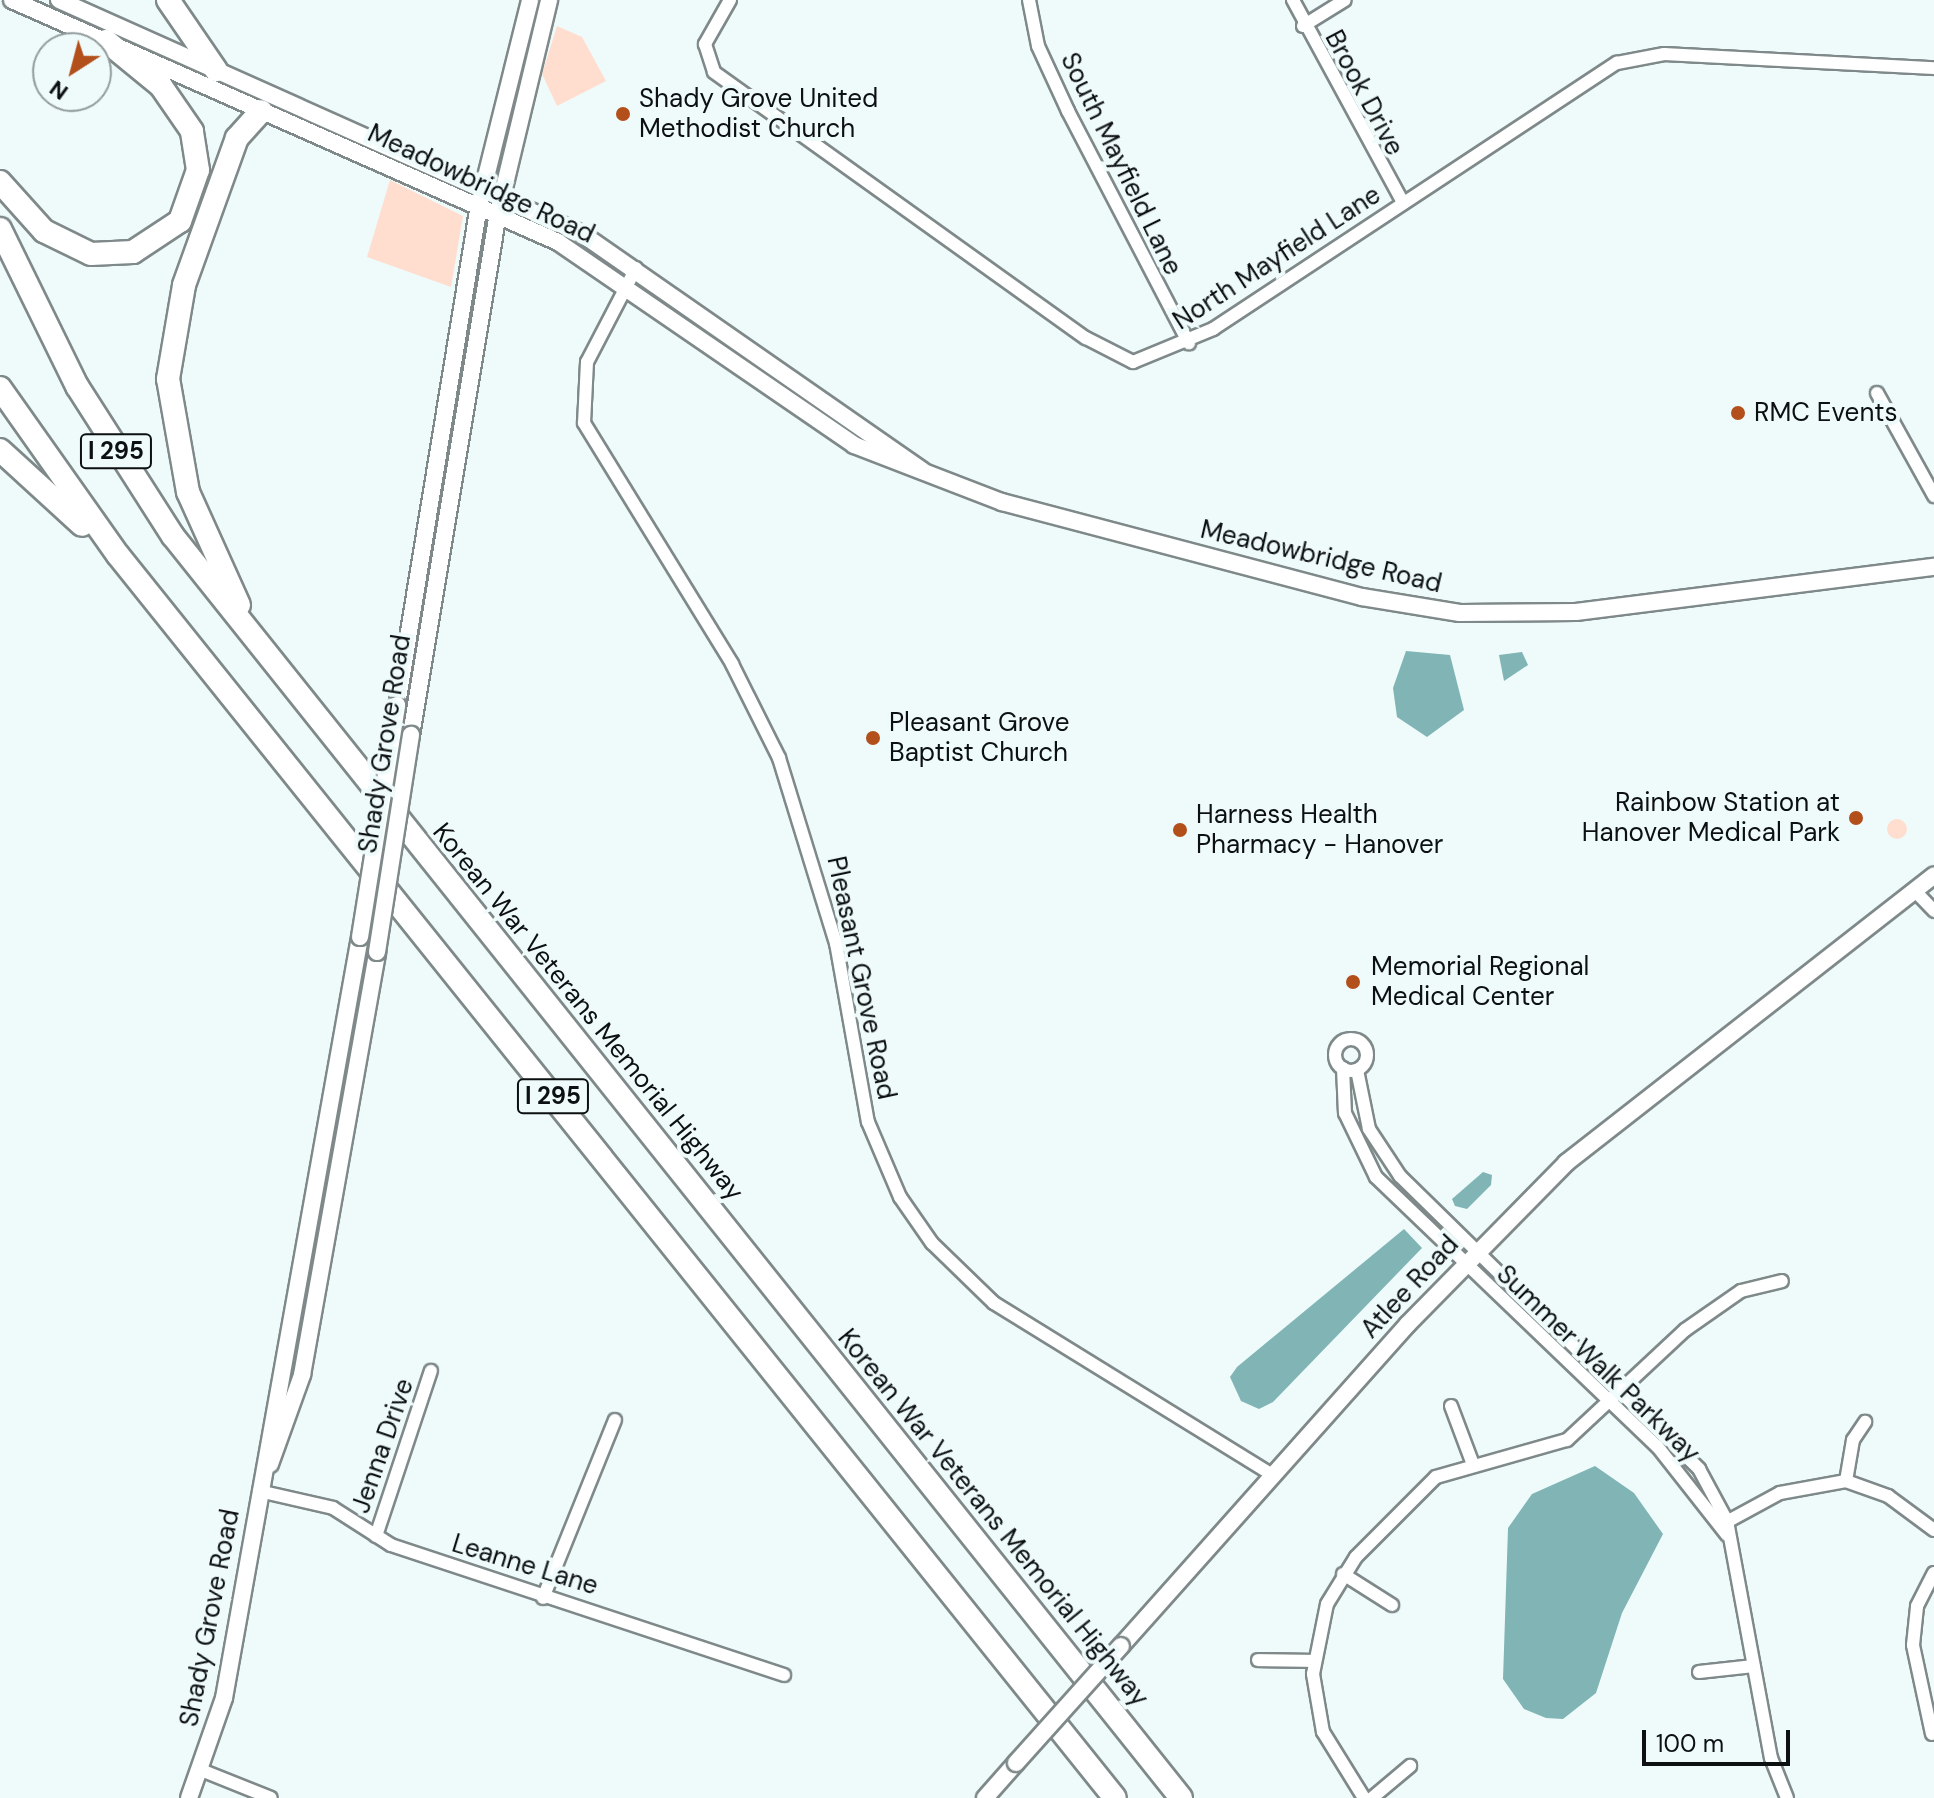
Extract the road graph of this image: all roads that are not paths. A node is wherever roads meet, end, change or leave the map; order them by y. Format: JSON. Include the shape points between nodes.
{"nodes":[{"id":1,"x":12,"y":0,"type":"edge"},
{"id":2,"x":59,"y":0,"type":"edge"},
{"id":3,"x":168,"y":0,"type":"edge"},
{"id":4,"x":530,"y":0,"type":"edge"},
{"id":5,"x":549,"y":0,"type":"edge"},
{"id":6,"x":730,"y":0,"type":"edge"},
{"id":7,"x":1029,"y":0,"type":"edge"},
{"id":8,"x":1293,"y":0,"type":"edge"},
{"id":9,"x":1345,"y":0,"type":"edge"},
{"id":10,"x":1303,"y":26,"type":"junction"},
{"id":11,"x":85,"y":32,"type":"edge"},
{"id":12,"x":112,"y":44,"type":"edge"},
{"id":13,"x":112,"y":46,"type":"edge"},
{"id":14,"x":1934,"y":68,"type":"edge"},
{"id":15,"x":216,"y":70,"type":"junction"},
{"id":16,"x":261,"y":111,"type":"junction"},
{"id":17,"x":0,"y":182,"type":"edge"},
{"id":18,"x":483,"y":186,"type":"junction"},
{"id":19,"x":501,"y":195,"type":"junction"},
{"id":20,"x":1403,"y":203,"type":"junction"},
{"id":21,"x":479,"y":205,"type":"junction"},
{"id":22,"x":498,"y":213,"type":"junction"},
{"id":23,"x":0,"y":229,"type":"edge"},
{"id":24,"x":636,"y":268,"type":"junction"},
{"id":25,"x":627,"y":284,"type":"junction"},
{"id":26,"x":1189,"y":343,"type":"junction"},
{"id":27,"x":0,"y":388,"type":"edge"},
{"id":28,"x":1877,"y":393,"type":"dead end"},
{"id":29,"x":0,"y":450,"type":"edge"},
{"id":30,"x":943,"y":484,"type":"junction"},
{"id":31,"x":1934,"y":496,"type":"edge"},
{"id":32,"x":126,"y":566,"type":"junction"},
{"id":33,"x":1934,"y":567,"type":"edge"},
{"id":34,"x":264,"y":652,"type":"junction"},
{"id":35,"x":1934,"y":875,"type":"edge"},
{"id":36,"x":1914,"y":890,"type":"junction"},
{"id":37,"x":1934,"y":911,"type":"edge"},
{"id":38,"x":1343,"y":1068,"type":"junction"},
{"id":39,"x":1357,"y":1070,"type":"junction"},
{"id":40,"x":326,"y":1129,"type":"junction"},
{"id":41,"x":345,"y":1133,"type":"junction"},
{"id":42,"x":1477,"y":1250,"type":"junction"},
{"id":43,"x":1463,"y":1265,"type":"junction"},
{"id":44,"x":1782,"y":1281,"type":"dead end"},
{"id":45,"x":431,"y":1371,"type":"dead end"},
{"id":46,"x":1621,"y":1386,"type":"junction"},
{"id":47,"x":1608,"y":1400,"type":"junction"},
{"id":48,"x":1451,"y":1406,"type":"dead end"},
{"id":49,"x":615,"y":1420,"type":"dead end"},
{"id":50,"x":1865,"y":1422,"type":"dead end"},
{"id":51,"x":1472,"y":1462,"type":"junction"},
{"id":52,"x":1273,"y":1475,"type":"junction"},
{"id":53,"x":1846,"y":1481,"type":"junction"},
{"id":54,"x":259,"y":1491,"type":"junction"},
{"id":55,"x":1723,"y":1528,"type":"junction"},
{"id":56,"x":1934,"y":1530,"type":"edge"},
{"id":57,"x":376,"y":1536,"type":"junction"},
{"id":58,"x":1934,"y":1573,"type":"edge"},
{"id":59,"x":1343,"y":1574,"type":"junction"},
{"id":60,"x":543,"y":1598,"type":"junction"},
{"id":61,"x":1392,"y":1605,"type":"dead end"},
{"id":62,"x":1258,"y":1660,"type":"dead end"},
{"id":63,"x":1313,"y":1661,"type":"junction"},
{"id":64,"x":1754,"y":1666,"type":"junction"},
{"id":65,"x":1699,"y":1672,"type":"dead end"},
{"id":66,"x":784,"y":1675,"type":"dead end"},
{"id":67,"x":1932,"y":1734,"type":"dead end"},
{"id":68,"x":1410,"y":1766,"type":"dead end"},
{"id":69,"x":201,"y":1770,"type":"junction"},
{"id":70,"x":1781,"y":1797,"type":"edge"},
{"id":71,"x":189,"y":1798,"type":"edge"},
{"id":72,"x":271,"y":1798,"type":"edge"},
{"id":73,"x":985,"y":1798,"type":"edge"},
{"id":74,"x":1115,"y":1798,"type":"edge"},
{"id":75,"x":1181,"y":1798,"type":"edge"},
{"id":76,"x":1364,"y":1798,"type":"edge"},
{"id":77,"x":1372,"y":1798,"type":"edge"}],
"edges":[{"from":1,"to":11,"type":"main road","name":"Meadowbridge Road"},
{"from":2,"to":15,"type":"main road","name":"Meadowbridge Road"},
{"from":3,"to":15,"type":"highway"},
{"from":4,"to":18,"type":"main road","name":"Shady Grove Road"},
{"from":5,"to":19,"type":"main road","name":"Shady Grove Road"},
{"from":6,"to":26,"type":"street","name":"North Mayfield Lane","via":[[705,55],[733,86],[1117,358],[1151,361]]},
{"from":7,"to":26,"type":"street","name":"South Mayfield Lane","via":[[1038,46],[1068,111]]},
{"from":8,"to":10,"type":"street","name":"Brook Drive"},
{"from":9,"to":10,"type":"street"},
{"from":10,"to":20,"type":"street","name":"Brook Drive"},
{"from":12,"to":16,"type":"main road","name":"Meadowbridge Road"},
{"from":13,"to":17,"type":"highway","via":[[172,98],[192,131],[198,170],[180,221],[133,252],[91,254],[44,231]]},
{"from":14,"to":20,"type":"street","name":"North Mayfield Lane","via":[[1632,58]]},
{"from":15,"to":18,"type":"main road","name":"Meadowbridge Road"},
{"from":16,"to":21,"type":"main road","name":"Meadowbridge Road"},
{"from":16,"to":34,"type":"highway","via":[[240,132],[184,285],[168,388],[196,515]]},
{"from":18,"to":19,"type":"main road","name":"Meadowbridge Road"},
{"from":18,"to":21,"type":"main road","name":"Shady Grove Road"},
{"from":19,"to":22,"type":"main road","name":"Shady Grove Road"},
{"from":19,"to":24,"type":"main road","name":"Meadowbridge Road"},
{"from":20,"to":26,"type":"street","name":"North Mayfield Lane"},
{"from":21,"to":22,"type":"main road","name":"Meadowbridge Road"},
{"from":21,"to":40,"type":"main road","name":"Shady Grove Road","bridge":true},
{"from":22,"to":25,"type":"main road","name":"Meadowbridge Road"},
{"from":22,"to":41,"type":"main road","name":"Shady Grove Road","bridge":true},
{"from":23,"to":34,"type":"highway","name":"Korean War Veterans Memorial Highway","number":"I 295","via":[[109,440]]},
{"from":24,"to":25,"type":"street","name":"Pleasant Grove Road"},
{"from":24,"to":30,"type":"main road","name":"Meadowbridge Road"},
{"from":25,"to":30,"type":"main road","name":"Meadowbridge Road","via":[[854,445]]},
{"from":25,"to":52,"type":"street","name":"Pleasant Grove Road","via":[[587,362],[584,423],[732,664],[779,758],[836,943],[868,1122],[900,1197],[950,1264],[994,1303]]},
{"from":27,"to":32,"type":"highway","number":"I 295"},
{"from":28,"to":31,"type":"street"},
{"from":29,"to":32,"type":"highway"},
{"from":30,"to":33,"type":"main road","name":"Meadowbridge Road","via":[[1362,597],[1460,613],[1576,612]]},
{"from":32,"to":74,"type":"highway","number":"I 295"},
{"from":34,"to":75,"type":"highway","name":"Korean War Veterans Memorial Highway","number":"I 295"},
{"from":35,"to":36,"type":"main road","name":"Atlee Road"},
{"from":36,"to":37,"type":"street"},
{"from":36,"to":42,"type":"main road","name":"Atlee Road","via":[[1566,1163]]},
{"from":38,"to":39,"type":"street"},
{"from":38,"to":39,"type":"street","name":"Summer Walk Parkway","via":[[1336,1049],[1353,1038],[1367,1053]]},
{"from":38,"to":43,"type":"street","name":"Summer Walk Parkway","via":[[1345,1113],[1364,1158]]},
{"from":39,"to":42,"type":"street","name":"Summer Walk Parkway","via":[[1363,1111],[1385,1155]]},
{"from":40,"to":41,"type":"main road"},
{"from":40,"to":54,"type":"main road","name":"Shady Grove Road"},
{"from":41,"to":54,"type":"main road","name":"Shady Grove Road","via":[[302,1375]]},
{"from":42,"to":43,"type":"main road","name":"Atlee Road"},
{"from":42,"to":46,"type":"street","name":"Summer Walk Parkway"},
{"from":43,"to":47,"type":"street","name":"Summer Walk Parkway"},
{"from":43,"to":52,"type":"main road","name":"Atlee Road"},
{"from":44,"to":46,"type":"street","via":[[1729,1298]]},
{"from":45,"to":57,"type":"street","name":"Jenna Drive"},
{"from":46,"to":47,"type":"street"},
{"from":46,"to":55,"type":"street","name":"Summer Walk Parkway","via":[[1681,1446]]},
{"from":47,"to":51,"type":"street","via":[[1554,1446]]},
{"from":47,"to":55,"type":"street","name":"Summer Walk Parkway","via":[[1669,1459]]},
{"from":48,"to":51,"type":"street"},
{"from":49,"to":60,"type":"street"},
{"from":50,"to":53,"type":"street","via":[[1853,1440]]},
{"from":51,"to":59,"type":"street","via":[[1415,1492]]},
{"from":52,"to":73,"type":"main road","name":"Atlee Road","bridge":true},
{"from":53,"to":55,"type":"street","via":[[1791,1490]]},
{"from":53,"to":56,"type":"street","via":[[1888,1496]]},
{"from":54,"to":57,"type":"street","name":"Leanne Lane","via":[[333,1508]]},
{"from":54,"to":69,"type":"main road","name":"Shady Grove Road","via":[[224,1698]]},
{"from":55,"to":64,"type":"street","name":"Summer Walk Parkway"},
{"from":57,"to":60,"type":"street","name":"Leanne Lane"},
{"from":58,"to":67,"type":"street","via":[[1917,1606],[1913,1645]]},
{"from":59,"to":61,"type":"street"},
{"from":59,"to":63,"type":"street"},
{"from":60,"to":66,"type":"street","name":"Leanne Lane","via":[[619,1616]]},
{"from":62,"to":63,"type":"street"},
{"from":63,"to":76,"type":"street","via":[[1323,1732]]},
{"from":64,"to":65,"type":"street"},
{"from":64,"to":70,"type":"street","name":"Summer Walk Parkway"},
{"from":68,"to":77,"type":"street"},
{"from":69,"to":71,"type":"main road","name":"Shady Grove Road"},
{"from":69,"to":72,"type":"street"}]}
